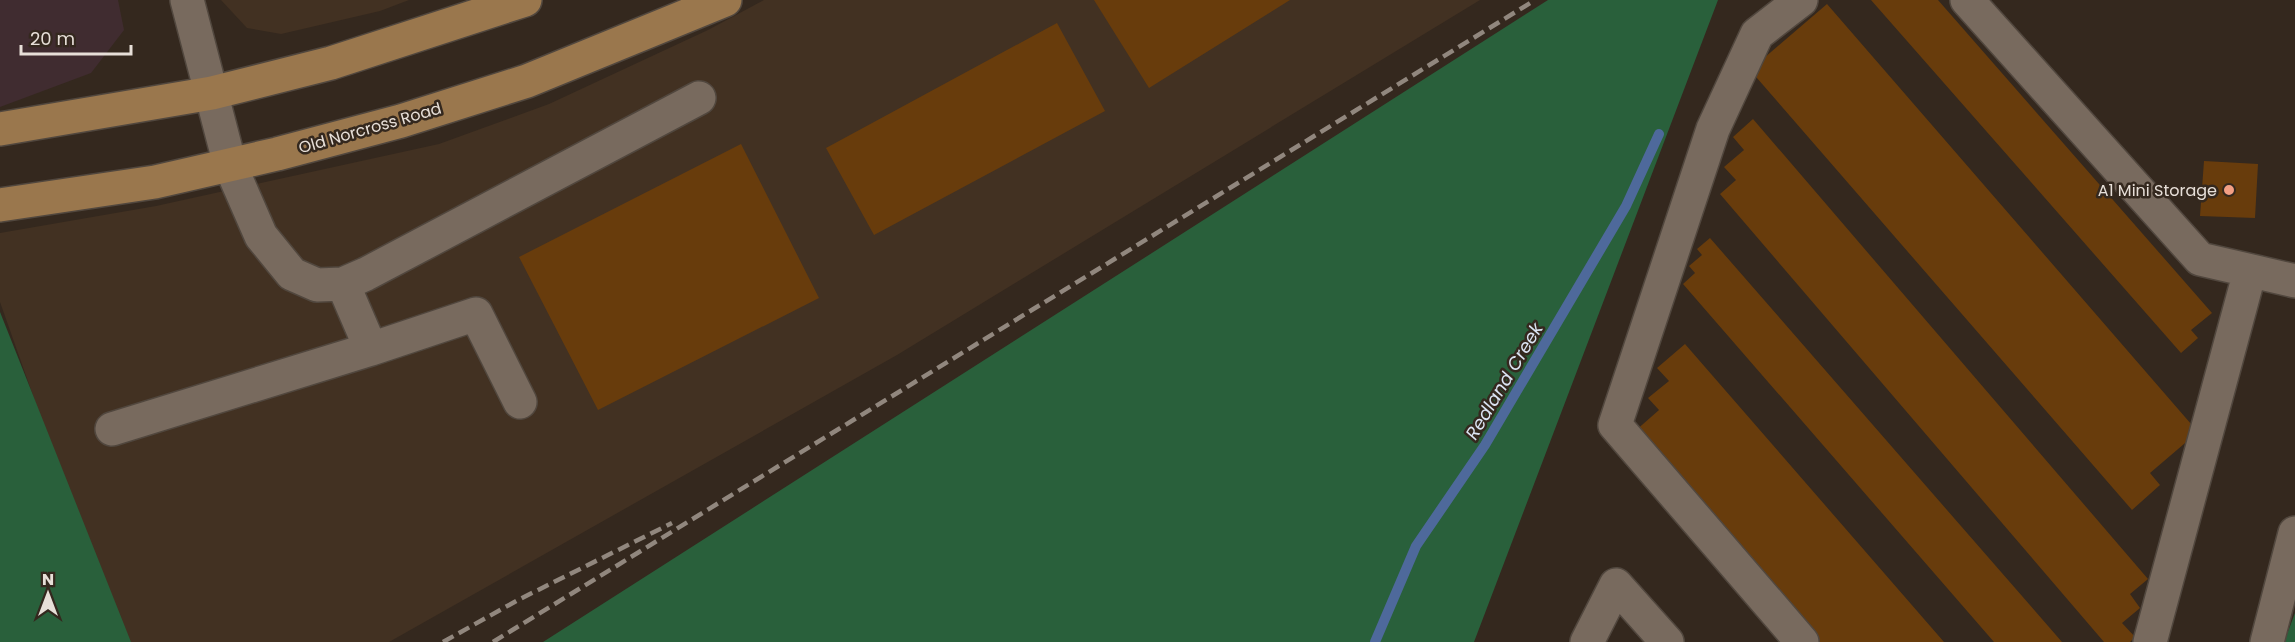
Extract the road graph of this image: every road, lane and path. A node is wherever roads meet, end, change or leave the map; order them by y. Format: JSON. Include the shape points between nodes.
{"nodes":[{"id":1,"x":187,"y":0,"type":"edge"},
{"id":2,"x":525,"y":0,"type":"edge"},
{"id":3,"x":725,"y":0,"type":"edge"},
{"id":4,"x":1802,"y":0,"type":"edge"},
{"id":5,"x":1967,"y":0,"type":"edge"},
{"id":6,"x":212,"y":93,"type":"junction"},
{"id":7,"x":699,"y":98,"type":"dead end"},
{"id":8,"x":0,"y":129,"type":"edge"},
{"id":9,"x":230,"y":165,"type":"junction"},
{"id":10,"x":0,"y":205,"type":"edge"},
{"id":11,"x":2250,"y":271,"type":"junction"},
{"id":12,"x":2295,"y":281,"type":"edge"},
{"id":13,"x":343,"y":284,"type":"junction"},
{"id":14,"x":371,"y":349,"type":"junction"},
{"id":15,"x":520,"y":402,"type":"dead end"},
{"id":16,"x":112,"y":429,"type":"dead end"},
{"id":17,"x":2295,"y":533,"type":"edge"},
{"id":18,"x":1587,"y":642,"type":"edge"},
{"id":19,"x":1667,"y":642,"type":"edge"},
{"id":20,"x":1802,"y":642,"type":"edge"},
{"id":21,"x":2150,"y":642,"type":"edge"},
{"id":22,"x":2267,"y":642,"type":"edge"}],
"edges":[{"from":1,"to":6,"type":"street"},
{"from":2,"to":6,"type":"main road","via":[[331,63]]},
{"from":3,"to":9,"type":"main road","name":"Old Norcross Road","via":[[527,81],[401,121]]},
{"from":4,"to":20,"type":"street","via":[[1757,34],[1713,129],[1615,425]]},
{"from":5,"to":11,"type":"street","via":[[2200,259]]},
{"from":6,"to":8,"type":"main road"},
{"from":6,"to":9,"type":"street"},
{"from":7,"to":13,"type":"street"},
{"from":9,"to":10,"type":"main road","name":"Old Norcross Road","via":[[155,182]]},
{"from":9,"to":13,"type":"street","via":[[261,236],[292,274],[317,285]]},
{"from":11,"to":12,"type":"street"},
{"from":11,"to":21,"type":"street"},
{"from":13,"to":14,"type":"street"},
{"from":14,"to":15,"type":"street","via":[[476,314]]},
{"from":14,"to":16,"type":"street"},
{"from":17,"to":22,"type":"street"},
{"from":18,"to":19,"type":"street","via":[[1616,585]]}]}
